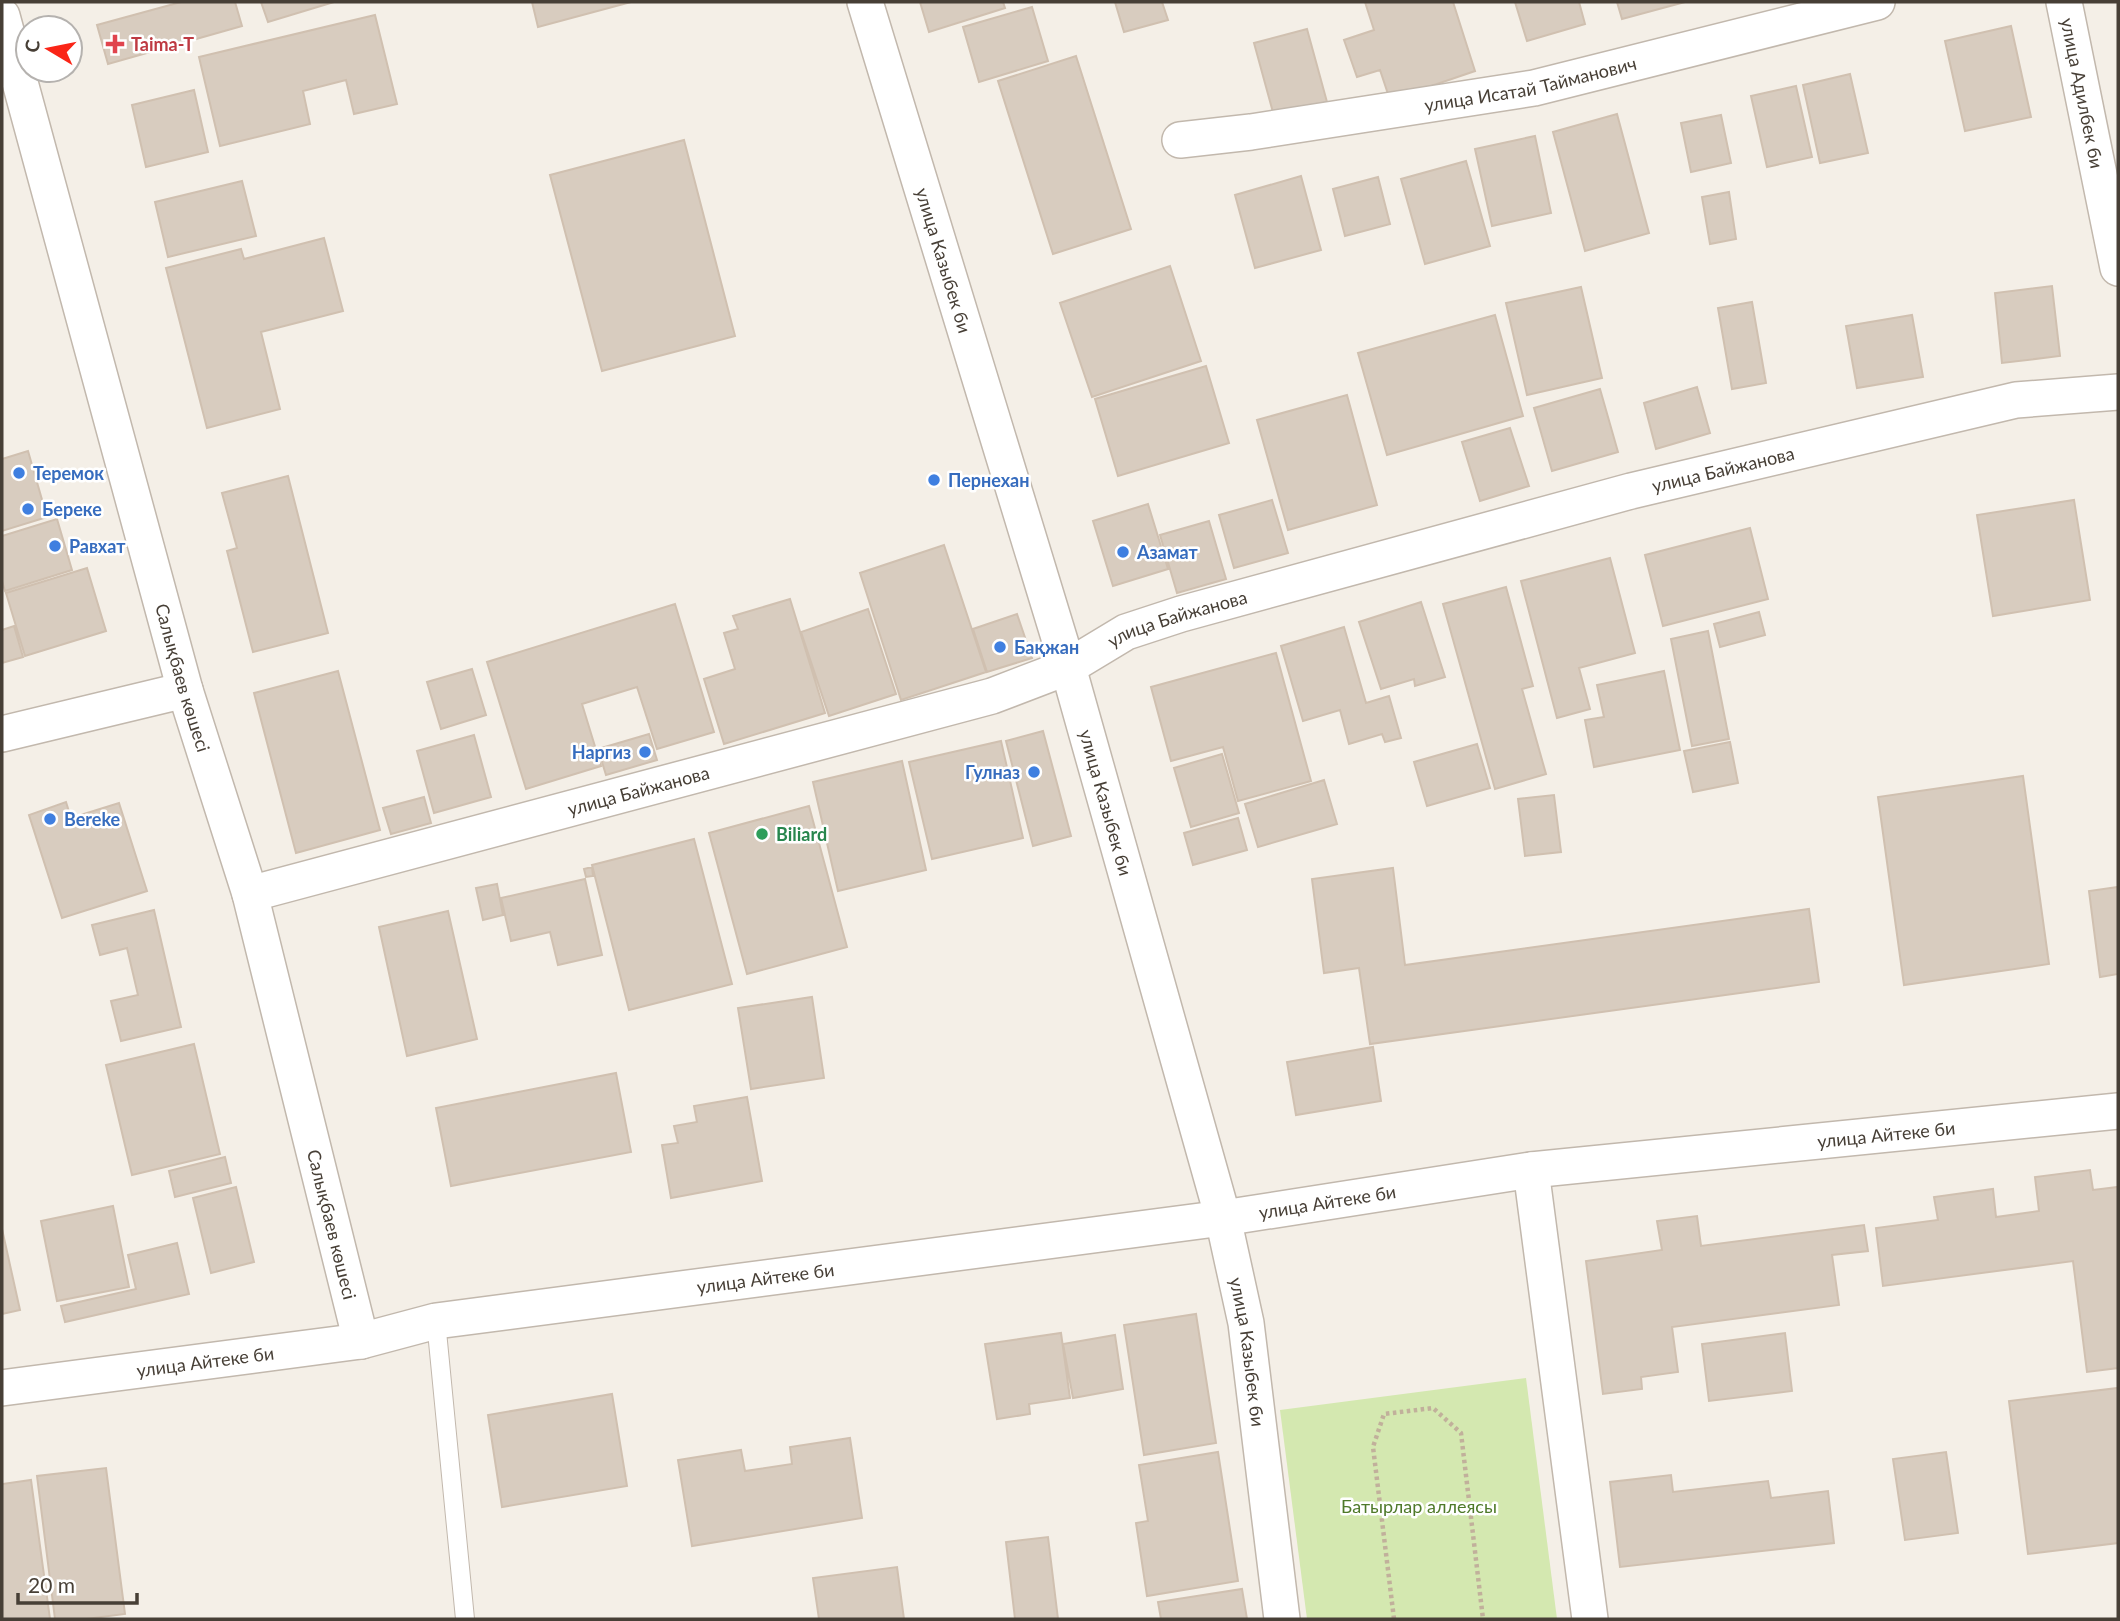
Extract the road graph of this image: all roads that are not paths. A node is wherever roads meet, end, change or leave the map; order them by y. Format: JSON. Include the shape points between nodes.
{"nodes":[{"id":1,"x":865,"y":2,"type":"edge"},
{"id":2,"x":1877,"y":2,"type":"edge"},
{"id":3,"x":2064,"y":2,"type":"edge"},
{"id":4,"x":2,"y":16,"type":"edge"},
{"id":5,"x":1180,"y":140,"type":"dead end"},
{"id":6,"x":2118,"y":268,"type":"edge"},
{"id":7,"x":2118,"y":392,"type":"edge"},
{"id":8,"x":1068,"y":667,"type":"junction"},
{"id":9,"x":186,"y":690,"type":"junction"},
{"id":10,"x":2,"y":734,"type":"edge"},
{"id":11,"x":250,"y":894,"type":"junction"},
{"id":12,"x":2118,"y":1111,"type":"edge"},
{"id":13,"x":1531,"y":1170,"type":"junction"},
{"id":14,"x":1223,"y":1218,"type":"junction"},
{"id":15,"x":436,"y":1321,"type":"junction"},
{"id":16,"x":361,"y":1341,"type":"junction"},
{"id":17,"x":2,"y":1388,"type":"edge"},
{"id":18,"x":465,"y":1619,"type":"edge"},
{"id":19,"x":1282,"y":1619,"type":"edge"},
{"id":20,"x":1590,"y":1619,"type":"edge"}],
"edges":[{"from":1,"to":8,"type":"street","name":"улица Казыбек би"},
{"from":2,"to":5,"type":"street","name":"улица Исатай Тайманович","via":[[1534,88]]},
{"from":3,"to":6,"type":"street","name":"улица Адилбек би"},
{"from":4,"to":9,"type":"street","name":"Салықбаев көшесі"},
{"from":7,"to":8,"type":"street","name":"улица Байжанова","via":[[2016,400],[1631,491],[1181,614],[1126,632]]},
{"from":8,"to":11,"type":"street","name":"улица Байжанова","via":[[992,696]]},
{"from":8,"to":14,"type":"street","name":"улица Казыбек би"},
{"from":9,"to":10,"type":"street"},
{"from":9,"to":11,"type":"street","name":"Салықбаев көшесі"},
{"from":11,"to":16,"type":"street","name":"Салықбаев көшесі"},
{"from":12,"to":13,"type":"street","name":"улица Айтеке би"},
{"from":13,"to":14,"type":"street","name":"улица Айтеке би"},
{"from":13,"to":20,"type":"street"},
{"from":14,"to":15,"type":"street","name":"улица Айтеке би"},
{"from":14,"to":19,"type":"street","name":"улица Казыбек би","via":[[1246,1323]]},
{"from":15,"to":16,"type":"street","name":"улица Айтеке би"},
{"from":15,"to":18,"type":"lane"},
{"from":16,"to":17,"type":"street","name":"улица Айтеке би"}]}
